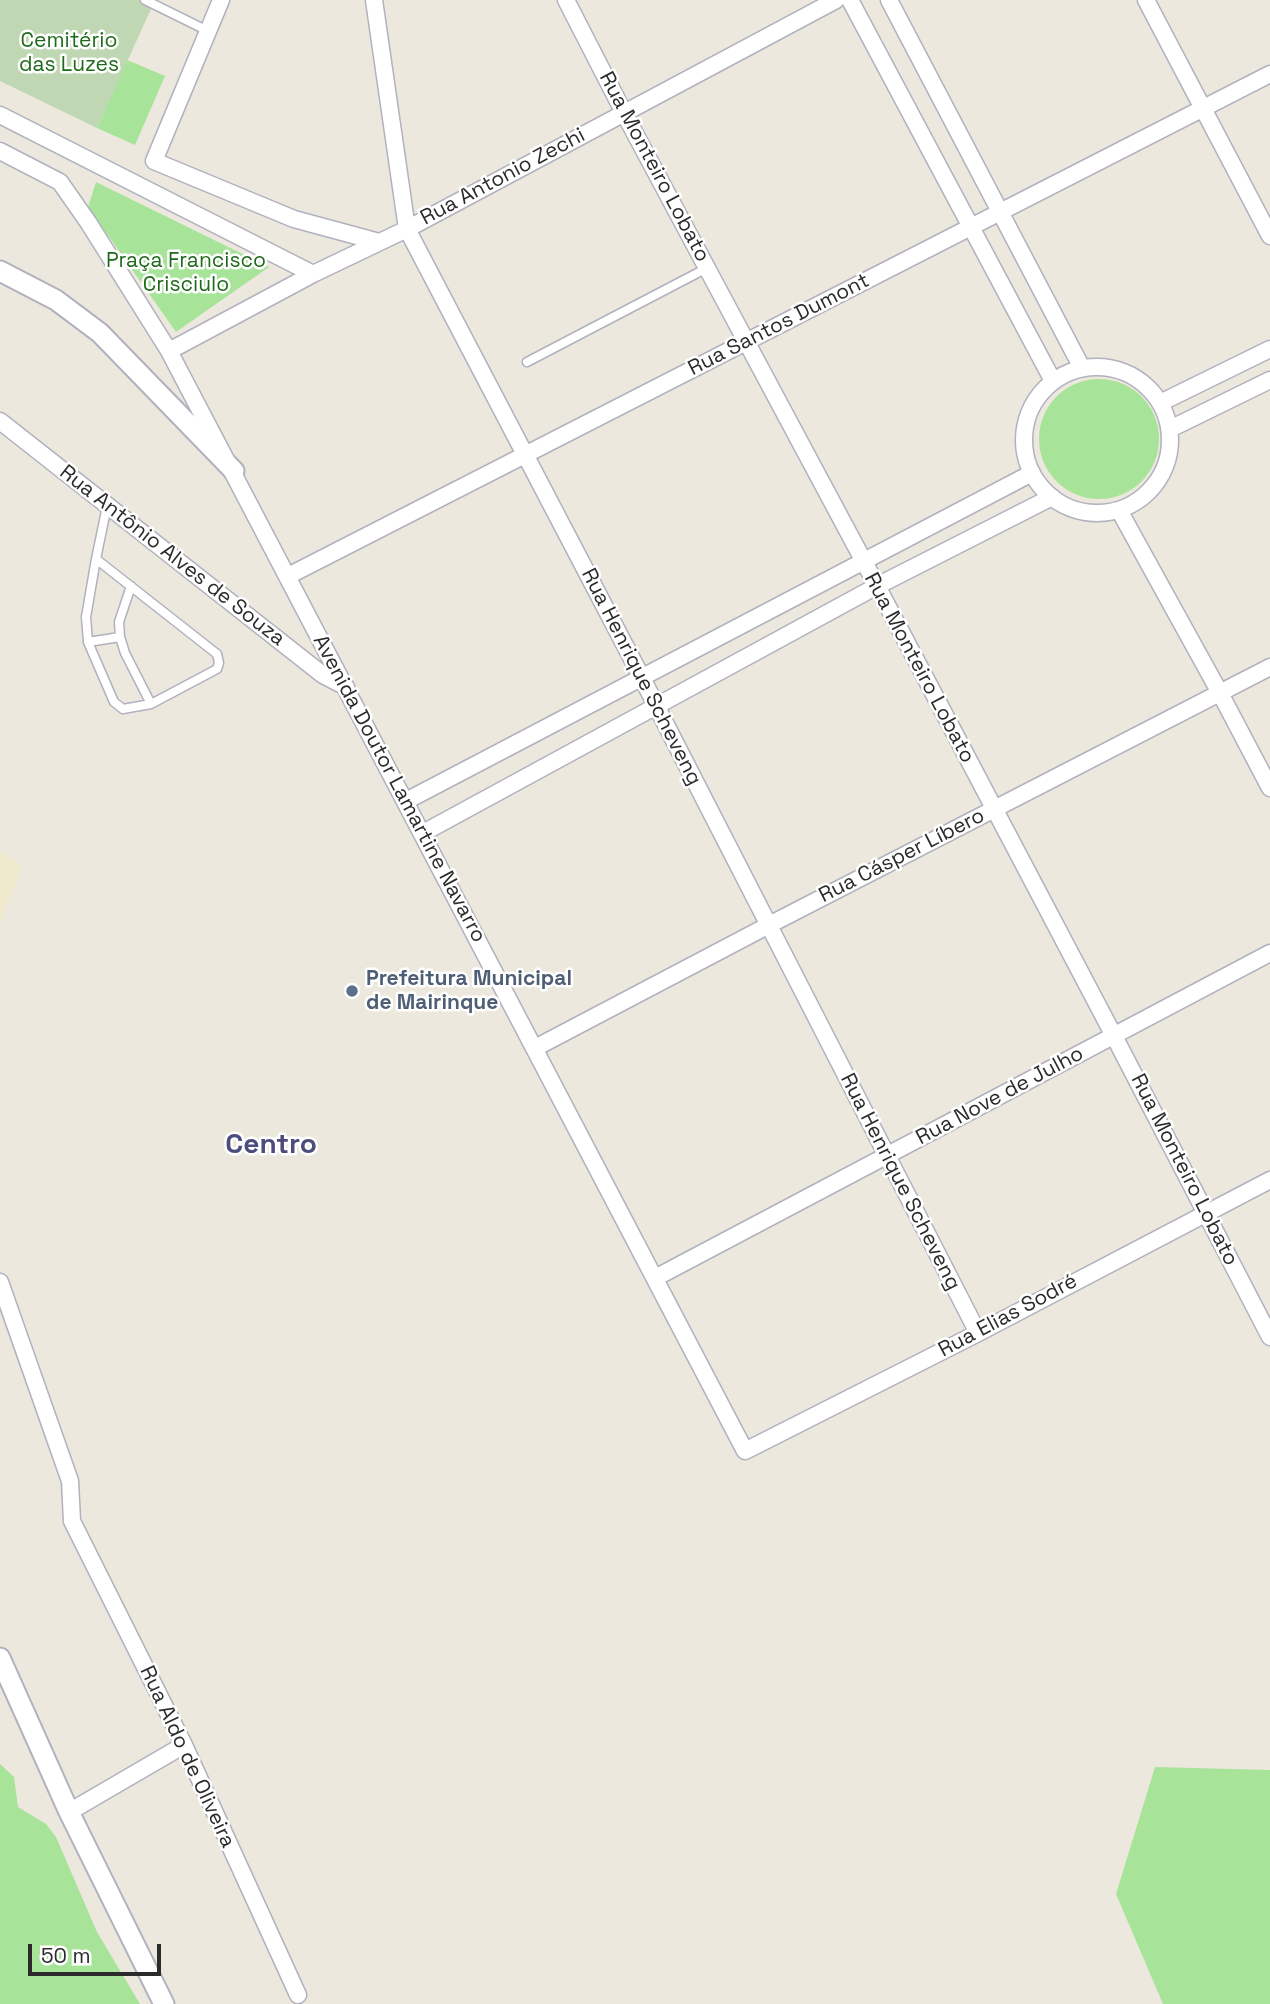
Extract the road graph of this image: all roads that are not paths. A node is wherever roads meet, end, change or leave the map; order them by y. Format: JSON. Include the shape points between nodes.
{"nodes":[{"id":1,"x":145,"y":0,"type":"edge"},
{"id":2,"x":221,"y":0,"type":"edge"},
{"id":3,"x":374,"y":0,"type":"edge"},
{"id":4,"x":566,"y":0,"type":"edge"},
{"id":5,"x":836,"y":0,"type":"edge"},
{"id":6,"x":850,"y":0,"type":"edge"},
{"id":7,"x":889,"y":0,"type":"edge"},
{"id":8,"x":1146,"y":0,"type":"edge"},
{"id":9,"x":208,"y":31,"type":"junction"},
{"id":10,"x":1270,"y":74,"type":"edge"},
{"id":11,"x":1204,"y":107,"type":"junction"},
{"id":12,"x":624,"y":113,"type":"junction"},
{"id":13,"x":0,"y":115,"type":"edge"},
{"id":14,"x":0,"y":151,"type":"edge"},
{"id":15,"x":1000,"y":212,"type":"junction"},
{"id":16,"x":971,"y":227,"type":"junction"},
{"id":17,"x":407,"y":229,"type":"junction"},
{"id":18,"x":1270,"y":236,"type":"edge"},
{"id":19,"x":379,"y":242,"type":"junction"},
{"id":20,"x":707,"y":268,"type":"junction"},
{"id":21,"x":0,"y":271,"type":"edge"},
{"id":22,"x":313,"y":274,"type":"junction"},
{"id":23,"x":746,"y":341,"type":"junction"},
{"id":24,"x":1270,"y":349,"type":"edge"},
{"id":25,"x":169,"y":351,"type":"junction"},
{"id":26,"x":527,"y":362,"type":"dead end"},
{"id":27,"x":1082,"y":368,"type":"junction"},
{"id":28,"x":1270,"y":380,"type":"edge"},
{"id":29,"x":1053,"y":381,"type":"junction"},
{"id":30,"x":1160,"y":402,"type":"junction"},
{"id":31,"x":0,"y":421,"type":"edge"},
{"id":32,"x":1170,"y":429,"type":"junction"},
{"id":33,"x":525,"y":454,"type":"junction"},
{"id":34,"x":233,"y":471,"type":"junction"},
{"id":35,"x":1032,"y":473,"type":"junction"},
{"id":36,"x":1052,"y":497,"type":"junction"},
{"id":37,"x":107,"y":505,"type":"junction"},
{"id":38,"x":1119,"y":510,"type":"junction"},
{"id":39,"x":96,"y":559,"type":"junction"},
{"id":40,"x":863,"y":562,"type":"junction"},
{"id":41,"x":288,"y":576,"type":"junction"},
{"id":42,"x":131,"y":586,"type":"junction"},
{"id":43,"x":877,"y":586,"type":"junction"},
{"id":44,"x":120,"y":637,"type":"junction"},
{"id":45,"x":88,"y":642,"type":"junction"},
{"id":46,"x":1270,"y":667,"type":"edge"},
{"id":47,"x":642,"y":678,"type":"junction"},
{"id":48,"x":346,"y":687,"type":"junction"},
{"id":49,"x":1220,"y":693,"type":"junction"},
{"id":50,"x":151,"y":704,"type":"junction"},
{"id":51,"x":657,"y":706,"type":"junction"},
{"id":52,"x":1270,"y":788,"type":"edge"},
{"id":53,"x":406,"y":801,"type":"junction"},
{"id":54,"x":994,"y":809,"type":"junction"},
{"id":55,"x":423,"y":833,"type":"junction"},
{"id":56,"x":769,"y":925,"type":"junction"},
{"id":57,"x":1270,"y":953,"type":"edge"},
{"id":58,"x":1114,"y":1035,"type":"junction"},
{"id":59,"x":535,"y":1048,"type":"junction"},
{"id":60,"x":887,"y":1155,"type":"junction"},
{"id":61,"x":1270,"y":1180,"type":"edge"},
{"id":62,"x":1207,"y":1213,"type":"junction"},
{"id":63,"x":655,"y":1278,"type":"junction"},
{"id":64,"x":0,"y":1282,"type":"edge"},
{"id":65,"x":978,"y":1333,"type":"junction"},
{"id":66,"x":1270,"y":1337,"type":"edge"},
{"id":67,"x":745,"y":1451,"type":"joint"},
{"id":68,"x":0,"y":1658,"type":"edge"},
{"id":69,"x":184,"y":1745,"type":"junction"},
{"id":70,"x":69,"y":1812,"type":"junction"},
{"id":71,"x":298,"y":1995,"type":"dead end"},
{"id":72,"x":164,"y":2004,"type":"edge"}],
"edges":[{"from":1,"to":9,"type":"lane"},
{"from":2,"to":9,"type":"street"},
{"from":3,"to":17,"type":"street","name":"Rua Henrique Scheveng"},
{"from":4,"to":12,"type":"street","name":"Rua Monteiro Lobato"},
{"from":5,"to":12,"type":"street","name":"Rua Antonio Zechi"},
{"from":6,"to":16,"type":"street"},
{"from":7,"to":15,"type":"street"},
{"from":8,"to":11,"type":"street"},
{"from":9,"to":19,"type":"street","via":[[154,161],[294,219]]},
{"from":10,"to":11,"type":"street","name":"Rua Santos Dumont"},
{"from":11,"to":15,"type":"street","name":"Rua Santos Dumont"},
{"from":11,"to":18,"type":"street"},
{"from":12,"to":17,"type":"street","name":"Rua Antonio Zechi"},
{"from":12,"to":20,"type":"street","name":"Rua Monteiro Lobato"},
{"from":13,"to":22,"type":"street"},
{"from":14,"to":25,"type":"street","name":"Avenida Doutor Lamartine Navarro","via":[[60,182]]},
{"from":15,"to":16,"type":"street","name":"Rua Santos Dumont"},
{"from":15,"to":27,"type":"street"},
{"from":16,"to":23,"type":"street","name":"Rua Santos Dumont"},
{"from":16,"to":29,"type":"street"},
{"from":17,"to":19,"type":"street","name":"Rua Antonio Zechi"},
{"from":17,"to":33,"type":"street","name":"Rua Henrique Scheveng"},
{"from":19,"to":22,"type":"street","name":"Rua Antonio Zechi"},
{"from":20,"to":23,"type":"street","name":"Rua Monteiro Lobato"},
{"from":20,"to":26,"type":"lane"},
{"from":21,"to":34,"type":"street","via":[[56,300],[100,333]]},
{"from":22,"to":25,"type":"street","name":"Rua Antonio Zechi"},
{"from":23,"to":33,"type":"street","name":"Rua Santos Dumont"},
{"from":23,"to":40,"type":"street","name":"Rua Monteiro Lobato"},
{"from":24,"to":30,"type":"street"},
{"from":25,"to":34,"type":"street","name":"Avenida Doutor Lamartine Navarro"},
{"from":27,"to":29,"type":"street"},
{"from":27,"to":30,"type":"street","via":[[1097,366],[1127,373]]},
{"from":28,"to":32,"type":"street"},
{"from":29,"to":35,"type":"street","via":[[1036,400],[1026,423],[1024,448]]},
{"from":30,"to":32,"type":"street"},
{"from":31,"to":37,"type":"street","name":"Rua Antônio Alves de Souza"},
{"from":32,"to":38,"type":"street","via":[[1170,450],[1159,479],[1138,501]]},
{"from":33,"to":41,"type":"street","name":"Rua Santos Dumont"},
{"from":33,"to":47,"type":"street","name":"Rua Henrique Scheveng"},
{"from":34,"to":41,"type":"street","name":"Avenida Doutor Lamartine Navarro"},
{"from":35,"to":36,"type":"street"},
{"from":35,"to":40,"type":"street"},
{"from":36,"to":38,"type":"street","via":[[1072,509]]},
{"from":36,"to":43,"type":"street"},
{"from":37,"to":39,"type":"lane"},
{"from":37,"to":48,"type":"street","name":"Rua Antônio Alves de Souza","via":[[323,675]]},
{"from":38,"to":49,"type":"street"},
{"from":39,"to":42,"type":"lane"},
{"from":39,"to":45,"type":"lane","via":[[86,617]]},
{"from":40,"to":43,"type":"street","name":"Rua Monteiro Lobato"},
{"from":40,"to":47,"type":"street"},
{"from":41,"to":48,"type":"street","name":"Avenida Doutor Lamartine Navarro"},
{"from":42,"to":44,"type":"lane","via":[[119,622]]},
{"from":42,"to":50,"type":"lane","via":[[217,654],[219,663],[216,669]]},
{"from":43,"to":51,"type":"street"},
{"from":43,"to":54,"type":"street","name":"Rua Monteiro Lobato"},
{"from":44,"to":45,"type":"lane"},
{"from":44,"to":50,"type":"lane"},
{"from":45,"to":50,"type":"lane","via":[[114,702],[122,709]]},
{"from":46,"to":49,"type":"street","name":"Rua Cásper Líbero"},
{"from":47,"to":51,"type":"street","name":"Rua Henrique Scheveng"},
{"from":47,"to":53,"type":"street"},
{"from":48,"to":53,"type":"street","name":"Avenida Doutor Lamartine Navarro"},
{"from":49,"to":52,"type":"street"},
{"from":49,"to":54,"type":"street","name":"Rua Cásper Líbero"},
{"from":51,"to":55,"type":"street"},
{"from":51,"to":56,"type":"street","name":"Rua Henrique Scheveng"},
{"from":53,"to":55,"type":"street","name":"Avenida Doutor Lamartine Navarro"},
{"from":54,"to":56,"type":"street","name":"Rua Cásper Líbero"},
{"from":54,"to":58,"type":"street","name":"Rua Monteiro Lobato"},
{"from":55,"to":59,"type":"street","name":"Avenida Doutor Lamartine Navarro"},
{"from":56,"to":59,"type":"street","name":"Rua Cásper Líbero"},
{"from":56,"to":60,"type":"street","name":"Rua Henrique Scheveng"},
{"from":57,"to":58,"type":"street","name":"Rua Nove de Julho"},
{"from":58,"to":60,"type":"street","name":"Rua Nove de Julho"},
{"from":58,"to":62,"type":"street","name":"Rua Monteiro Lobato"},
{"from":59,"to":63,"type":"street","name":"Avenida Doutor Lamartine Navarro"},
{"from":60,"to":63,"type":"street","name":"Rua Nove de Julho"},
{"from":60,"to":65,"type":"street","name":"Rua Henrique Scheveng"},
{"from":61,"to":62,"type":"street","name":"Rua Elias Sodré"},
{"from":62,"to":65,"type":"street","name":"Rua Elias Sodré"},
{"from":62,"to":66,"type":"street","name":"Rua Monteiro Lobato"},
{"from":63,"to":67,"type":"street","name":"Avenida Doutor Lamartine Navarro"},
{"from":64,"to":69,"type":"street","name":"Rua Aldo de Oliveira","via":[[70,1481],[72,1521]]},
{"from":65,"to":67,"type":"street","name":"Rua Elias Sodré"},
{"from":68,"to":70,"type":"street"},
{"from":69,"to":70,"type":"street"},
{"from":69,"to":71,"type":"street","name":"Rua Aldo de Oliveira"},
{"from":70,"to":72,"type":"street"}]}
